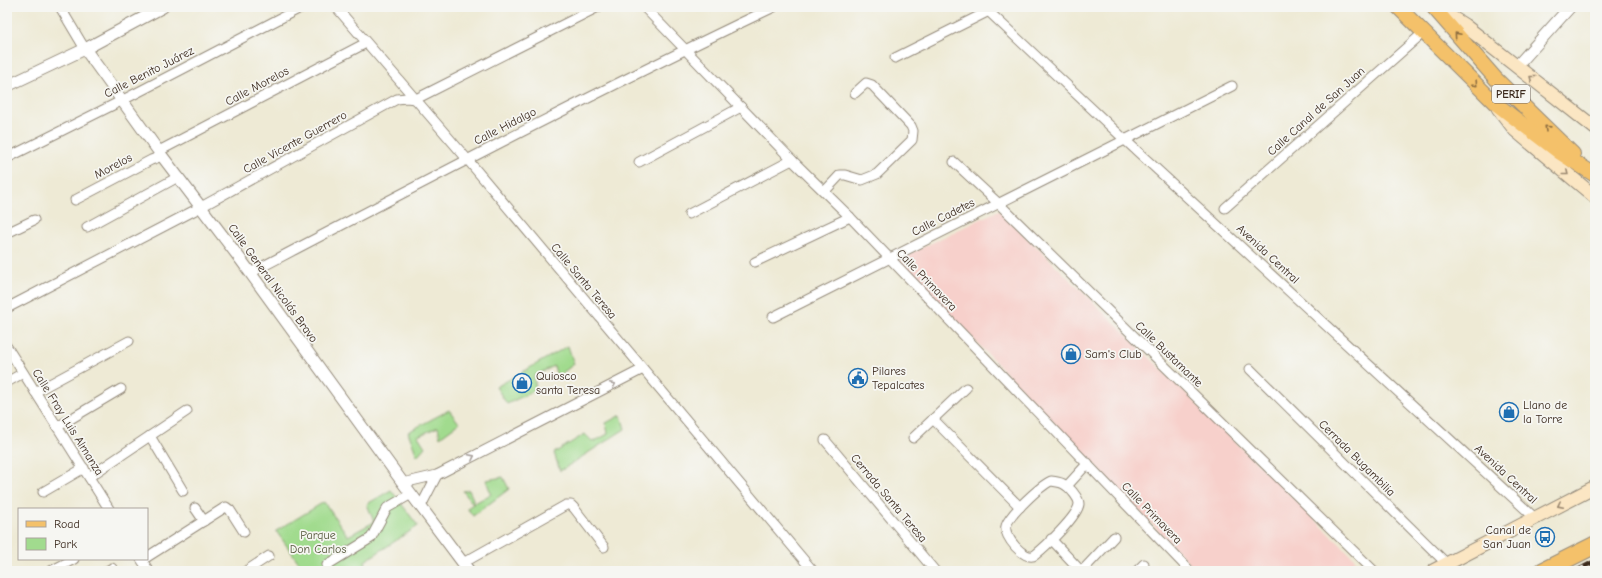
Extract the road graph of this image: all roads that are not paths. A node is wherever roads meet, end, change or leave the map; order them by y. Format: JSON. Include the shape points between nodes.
{"nodes":[{"id":1,"x":60,"y":7,"type":"edge"},
{"id":2,"x":163,"y":7,"type":"edge"},
{"id":3,"x":302,"y":7,"type":"edge"},
{"id":4,"x":337,"y":7,"type":"edge"},
{"id":5,"x":598,"y":7,"type":"edge"},
{"id":6,"x":644,"y":7,"type":"edge"},
{"id":7,"x":774,"y":7,"type":"edge"},
{"id":8,"x":1398,"y":7,"type":"edge"},
{"id":9,"x":1434,"y":7,"type":"edge"},
{"id":10,"x":1570,"y":7,"type":"edge"},
{"id":11,"x":987,"y":9,"type":"edge"},
{"id":12,"x":146,"y":11,"type":"edge"},
{"id":13,"x":1424,"y":32,"type":"junction"},
{"id":14,"x":366,"y":42,"type":"junction"},
{"id":15,"x":85,"y":49,"type":"junction"},
{"id":16,"x":686,"y":49,"type":"junction"},
{"id":17,"x":895,"y":58,"type":"dead end"},
{"id":18,"x":1517,"y":66,"type":"junction"},
{"id":19,"x":7,"y":86,"type":"edge"},
{"id":20,"x":1232,"y":86,"type":"dead end"},
{"id":21,"x":855,"y":92,"type":"dead end"},
{"id":22,"x":123,"y":100,"type":"junction"},
{"id":23,"x":416,"y":100,"type":"junction"},
{"id":24,"x":1494,"y":103,"type":"junction"},
{"id":25,"x":741,"y":107,"type":"junction"},
{"id":26,"x":1595,"y":128,"type":"edge"},
{"id":27,"x":1124,"y":139,"type":"junction"},
{"id":28,"x":160,"y":153,"type":"junction"},
{"id":29,"x":7,"y":158,"type":"edge"},
{"id":30,"x":466,"y":159,"type":"junction"},
{"id":31,"x":792,"y":160,"type":"junction"},
{"id":32,"x":639,"y":162,"type":"dead end"},
{"id":33,"x":954,"y":162,"type":"dead end"},
{"id":34,"x":1595,"y":175,"type":"edge"},
{"id":35,"x":178,"y":177,"type":"junction"},
{"id":36,"x":825,"y":191,"type":"junction"},
{"id":37,"x":1595,"y":197,"type":"edge"},
{"id":38,"x":75,"y":200,"type":"dead end"},
{"id":39,"x":998,"y":203,"type":"junction"},
{"id":40,"x":201,"y":207,"type":"junction"},
{"id":41,"x":1225,"y":208,"type":"dead end"},
{"id":42,"x":689,"y":214,"type":"dead end"},
{"id":43,"x":850,"y":217,"type":"junction"},
{"id":44,"x":34,"y":220,"type":"dead end"},
{"id":45,"x":86,"y":227,"type":"dead end"},
{"id":46,"x":7,"y":234,"type":"edge"},
{"id":47,"x":889,"y":258,"type":"junction"},
{"id":48,"x":755,"y":262,"type":"dead end"},
{"id":49,"x":250,"y":273,"type":"junction"},
{"id":50,"x":7,"y":308,"type":"edge"},
{"id":51,"x":773,"y":317,"type":"dead end"},
{"id":52,"x":129,"y":341,"type":"dead end"},
{"id":53,"x":7,"y":348,"type":"edge"},
{"id":54,"x":642,"y":369,"type":"junction"},
{"id":55,"x":1250,"y":369,"type":"dead end"},
{"id":56,"x":23,"y":373,"type":"junction"},
{"id":57,"x":7,"y":382,"type":"edge"},
{"id":58,"x":966,"y":388,"type":"dead end"},
{"id":59,"x":121,"y":389,"type":"dead end"},
{"id":60,"x":35,"y":392,"type":"junction"},
{"id":61,"x":187,"y":411,"type":"dead end"},
{"id":62,"x":933,"y":418,"type":"junction"},
{"id":63,"x":58,"y":427,"type":"junction"},
{"id":64,"x":150,"y":436,"type":"junction"},
{"id":65,"x":913,"y":438,"type":"dead end"},
{"id":66,"x":825,"y":440,"type":"dead end"},
{"id":67,"x":1088,"y":463,"type":"junction"},
{"id":68,"x":84,"y":468,"type":"junction"},
{"id":69,"x":437,"y":475,"type":"junction"},
{"id":70,"x":89,"y":477,"type":"junction"},
{"id":71,"x":403,"y":483,"type":"junction"},
{"id":72,"x":1067,"y":486,"type":"junction"},
{"id":73,"x":1595,"y":487,"type":"edge"},
{"id":74,"x":183,"y":491,"type":"dead end"},
{"id":75,"x":43,"y":492,"type":"dead end"},
{"id":76,"x":411,"y":494,"type":"junction"},
{"id":77,"x":421,"y":506,"type":"junction"},
{"id":78,"x":1020,"y":507,"type":"junction"},
{"id":79,"x":109,"y":508,"type":"edge"},
{"id":80,"x":195,"y":508,"type":"dead end"},
{"id":81,"x":1535,"y":518,"type":"junction"},
{"id":82,"x":204,"y":521,"type":"junction"},
{"id":83,"x":244,"y":532,"type":"dead end"},
{"id":84,"x":1114,"y":537,"type":"dead end"},
{"id":85,"x":1051,"y":539,"type":"junction"},
{"id":86,"x":1595,"y":545,"type":"edge"},
{"id":87,"x":604,"y":547,"type":"dead end"},
{"id":88,"x":148,"y":556,"type":"edge"},
{"id":89,"x":270,"y":556,"type":"dead end"},
{"id":90,"x":72,"y":560,"type":"edge"},
{"id":91,"x":144,"y":560,"type":"edge"},
{"id":92,"x":1144,"y":564,"type":"dead end"},
{"id":93,"x":1447,"y":564,"type":"junction"},
{"id":94,"x":327,"y":565,"type":"dead end"},
{"id":95,"x":466,"y":567,"type":"edge"},
{"id":96,"x":1366,"y":567,"type":"edge"},
{"id":97,"x":51,"y":571,"type":"edge"},
{"id":98,"x":149,"y":571,"type":"edge"},
{"id":99,"x":246,"y":571,"type":"edge"},
{"id":100,"x":813,"y":571,"type":"edge"},
{"id":101,"x":935,"y":571,"type":"edge"},
{"id":102,"x":1082,"y":571,"type":"edge"},
{"id":103,"x":1137,"y":571,"type":"edge"},
{"id":104,"x":1190,"y":571,"type":"edge"},
{"id":105,"x":1374,"y":571,"type":"edge"},
{"id":106,"x":1434,"y":571,"type":"edge"},
{"id":107,"x":1543,"y":571,"type":"edge"}],
"edges":[{"from":1,"to":15,"type":"street","name":"Calle General Nicolás Bravo"},
{"from":2,"to":12,"type":"street"},
{"from":3,"to":22,"type":"street","name":"Calle Benito Juárez"},
{"from":4,"to":14,"type":"street","name":"Calle Santa Teresa"},
{"from":5,"to":23,"type":"street","name":"Calle Vicente Guerrero"},
{"from":6,"to":16,"type":"street","name":"Calle Primavera"},
{"from":7,"to":16,"type":"street","name":"Calle Hidalgo"},
{"from":8,"to":13,"type":"main road","number":"PERIF"},
{"from":9,"to":18,"type":"main road","via":[[1464,25]]},
{"from":34,"to":9,"type":"main road","number":"PERIF","one_way":true,"via":[[1496,79]]},
{"from":10,"to":18,"type":"street"},
{"from":11,"to":17,"type":"street"},
{"from":11,"to":27,"type":"street","name":"Avenida Central"},
{"from":12,"to":15,"type":"street"},
{"from":13,"to":24,"type":"main road","number":"PERIF","one_way":true},
{"from":13,"to":41,"type":"street","name":"Calle Canal de San Juan"},
{"from":14,"to":23,"type":"street","name":"Calle Santa Teresa"},
{"from":14,"to":28,"type":"street","name":"Calle Morelos"},
{"from":15,"to":19,"type":"street"},
{"from":15,"to":22,"type":"street","name":"Calle General Nicolás Bravo"},
{"from":16,"to":25,"type":"street","name":"Calle Primavera"},
{"from":16,"to":30,"type":"street","name":"Calle Hidalgo"},
{"from":26,"to":18,"type":"main road","one_way":true},
{"from":20,"to":27,"type":"street","name":"Calle Cadetes"},
{"from":21,"to":36,"type":"street","via":[[866,83],[872,85],[911,126],[913,135],[908,144],[877,174],[862,180],[840,175]]},
{"from":22,"to":28,"type":"street","name":"Calle General Nicolás Bravo"},
{"from":22,"to":29,"type":"street","name":"Calle Benito Juárez"},
{"from":23,"to":30,"type":"street","name":"Calle Santa Teresa"},
{"from":23,"to":40,"type":"street","name":"Calle Vicente Guerrero","via":[[397,99]]},
{"from":24,"to":34,"type":"main road","number":"PERIF","via":[[1559,152]]},
{"from":24,"to":37,"type":"main road","one_way":true,"via":[[1515,130]]},
{"from":25,"to":31,"type":"street","name":"Calle Primavera"},
{"from":25,"to":32,"type":"street"},
{"from":27,"to":39,"type":"street","name":"Calle Cadetes"},
{"from":27,"to":81,"type":"street","name":"Avenida Central"},
{"from":28,"to":35,"type":"street","name":"Calle General Nicolás Bravo"},
{"from":28,"to":38,"type":"street","name":"Morelos"},
{"from":30,"to":49,"type":"street","name":"Calle Hidalgo"},
{"from":30,"to":54,"type":"street","name":"Calle Santa Teresa"},
{"from":31,"to":36,"type":"street","name":"Calle Primavera"},
{"from":31,"to":42,"type":"street"},
{"from":33,"to":39,"type":"street","name":"Calle Bustamante"},
{"from":35,"to":40,"type":"street","name":"Calle General Nicolás Bravo"},
{"from":35,"to":45,"type":"street"},
{"from":36,"to":43,"type":"street","name":"Calle Primavera"},
{"from":39,"to":47,"type":"street","name":"Calle Cadetes"},
{"from":39,"to":96,"type":"street","name":"Calle Bustamante"},
{"from":40,"to":49,"type":"street","name":"Calle General Nicolás Bravo"},
{"from":40,"to":50,"type":"street","name":"Calle Vicente Guerrero"},
{"from":43,"to":47,"type":"street","name":"Calle Primavera"},
{"from":43,"to":48,"type":"street"},
{"from":44,"to":46,"type":"street"},
{"from":47,"to":51,"type":"street","name":"Calle Cadetes"},
{"from":47,"to":67,"type":"street","name":"Calle Primavera"},
{"from":49,"to":71,"type":"street","name":"Calle General Nicolás Bravo"},
{"from":52,"to":60,"type":"street"},
{"from":53,"to":56,"type":"street","name":"Calle Fray Luis Almanza"},
{"from":69,"to":54,"type":"street","one_way":true},
{"from":54,"to":100,"type":"street","name":"Calle Santa Teresa"},
{"from":55,"to":93,"type":"street","name":"Cerrada Bugambilia"},
{"from":56,"to":57,"type":"street"},
{"from":56,"to":60,"type":"street","name":"Calle Fray Luis Almanza"},
{"from":58,"to":62,"type":"street"},
{"from":59,"to":63,"type":"street"},
{"from":60,"to":63,"type":"street","name":"Calle Fray Luis Almanza"},
{"from":61,"to":64,"type":"street"},
{"from":62,"to":65,"type":"street"},
{"from":62,"to":78,"type":"street"},
{"from":63,"to":68,"type":"street","name":"Calle Fray Luis Almanza"},
{"from":64,"to":70,"type":"street"},
{"from":64,"to":74,"type":"street"},
{"from":66,"to":101,"type":"street","name":"Cerrada Santa Teresa"},
{"from":67,"to":72,"type":"street"},
{"from":67,"to":104,"type":"street","name":"Calle Primavera"},
{"from":68,"to":70,"type":"street","name":"Calle Fray Luis Almanza"},
{"from":68,"to":75,"type":"street"},
{"from":69,"to":71,"type":"street"},
{"from":69,"to":77,"type":"street"},
{"from":70,"to":79,"type":"street","name":"Calle Fray Luis Almanza"},
{"from":71,"to":76,"type":"street","name":"Calle General Nicolás Bravo"},
{"from":72,"to":78,"type":"street","via":[[1051,481]]},
{"from":72,"to":85,"type":"street","via":[[1078,499],[1078,507],[1072,519]]},
{"from":73,"to":81,"type":"main road","one_way":true},
{"from":76,"to":77,"type":"street","name":"Calle General Nicolás Bravo"},
{"from":76,"to":94,"type":"street","via":[[387,508],[371,538]]},
{"from":77,"to":95,"type":"street","name":"Calle General Nicolás Bravo"},
{"from":78,"to":85,"type":"street","via":[[1006,527],[1006,534],[1011,541],[1024,554],[1033,556]]},
{"from":80,"to":82,"type":"street"},
{"from":81,"to":93,"type":"main road"},
{"from":82,"to":83,"type":"street","via":[[226,507]]},
{"from":82,"to":88,"type":"street"},
{"from":84,"to":102,"type":"street"},
{"from":85,"to":102,"type":"street"},
{"from":86,"to":107,"type":"highway"},
{"from":87,"to":95,"type":"street","via":[[574,508],[566,505]]},
{"from":89,"to":99,"type":"street"},
{"from":90,"to":97,"type":"street"},
{"from":91,"to":98,"type":"street"},
{"from":92,"to":103,"type":"street"},
{"from":93,"to":106,"type":"main road"},
{"from":96,"to":105,"type":"street","name":"Calle Bustamante"}]}
